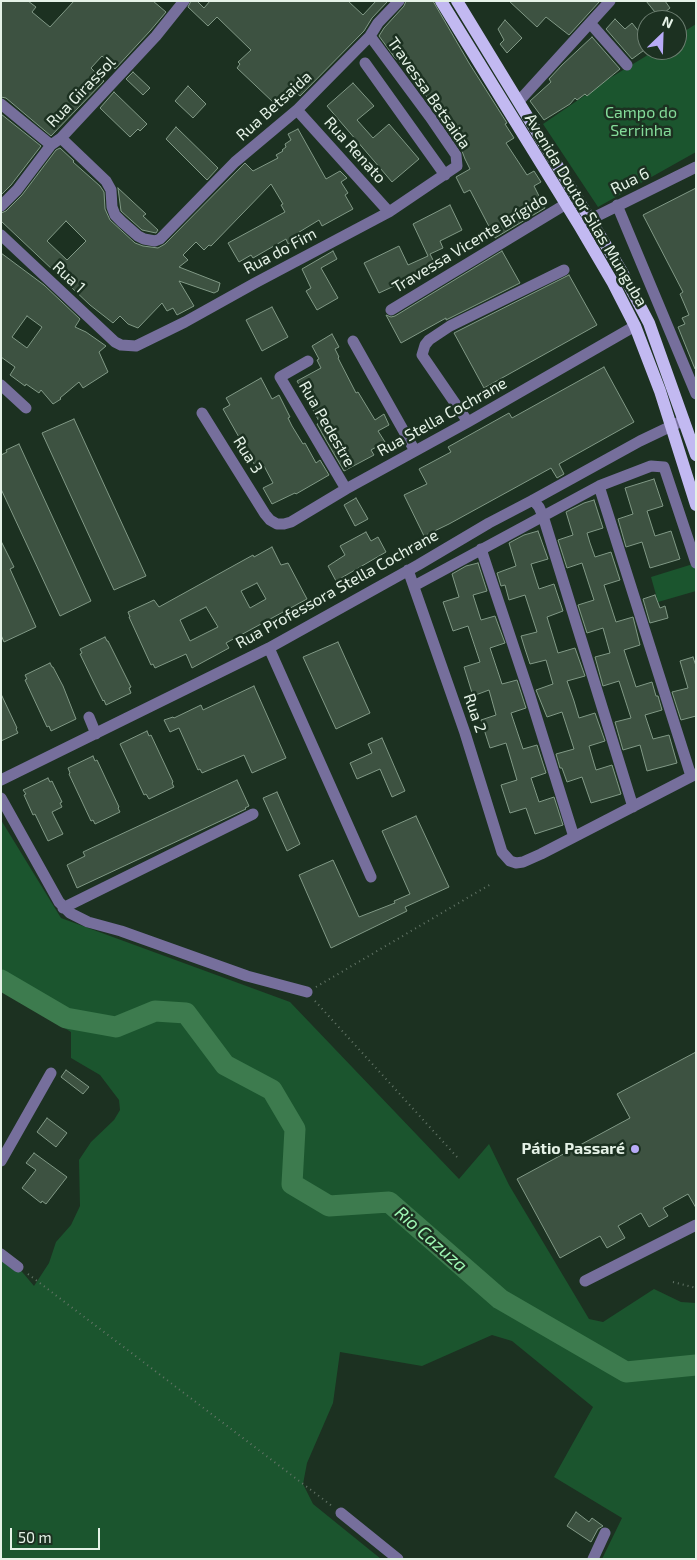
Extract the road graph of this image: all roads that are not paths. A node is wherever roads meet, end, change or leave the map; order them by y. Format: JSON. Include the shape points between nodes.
{"nodes":[{"id":1,"x":184,"y":1,"type":"edge"},
{"id":2,"x":399,"y":1,"type":"edge"},
{"id":3,"x":441,"y":1,"type":"edge"},
{"id":4,"x":456,"y":1,"type":"edge"},
{"id":5,"x":610,"y":1,"type":"edge"},
{"id":6,"x":590,"y":23,"type":"junction"},
{"id":7,"x":370,"y":36,"type":"junction"},
{"id":8,"x":365,"y":63,"type":"dead end"},
{"id":9,"x":626,"y":65,"type":"dead end"},
{"id":10,"x":519,"y":100,"type":"junction"},
{"id":11,"x":1,"y":104,"type":"edge"},
{"id":12,"x":297,"y":110,"type":"junction"},
{"id":13,"x":62,"y":138,"type":"junction"},
{"id":14,"x":51,"y":145,"type":"junction"},
{"id":15,"x":696,"y":167,"type":"edge"},
{"id":16,"x":455,"y":168,"type":"joint"},
{"id":17,"x":444,"y":175,"type":"junction"},
{"id":18,"x":566,"y":204,"type":"junction"},
{"id":19,"x":617,"y":205,"type":"junction"},
{"id":20,"x":1,"y":206,"type":"edge"},
{"id":21,"x":389,"y":212,"type":"junction"},
{"id":22,"x":590,"y":219,"type":"junction"},
{"id":23,"x":579,"y":225,"type":"junction"},
{"id":24,"x":1,"y":235,"type":"edge"},
{"id":25,"x":564,"y":270,"type":"dead end"},
{"id":26,"x":391,"y":310,"type":"dead end"},
{"id":27,"x":635,"y":326,"type":"junction"},
{"id":28,"x":353,"y":341,"type":"dead end"},
{"id":29,"x":115,"y":342,"type":"joint"},
{"id":30,"x":308,"y":361,"type":"dead end"},
{"id":31,"x":1,"y":385,"type":"edge"},
{"id":32,"x":696,"y":394,"type":"edge"},
{"id":33,"x":26,"y":408,"type":"dead end"},
{"id":34,"x":202,"y":413,"type":"dead end"},
{"id":35,"x":684,"y":420,"type":"junction"},
{"id":36,"x":468,"y":422,"type":"junction"},
{"id":37,"x":671,"y":426,"type":"junction"},
{"id":38,"x":415,"y":452,"type":"junction"},
{"id":39,"x":696,"y":455,"type":"edge"},
{"id":40,"x":599,"y":486,"type":"junction"},
{"id":41,"x":346,"y":489,"type":"junction"},
{"id":42,"x":534,"y":500,"type":"junction"},
{"id":43,"x":696,"y":505,"type":"edge"},
{"id":44,"x":265,"y":514,"type":"joint"},
{"id":45,"x":543,"y":516,"type":"junction"},
{"id":46,"x":481,"y":549,"type":"junction"},
{"id":47,"x":696,"y":563,"type":"edge"},
{"id":48,"x":408,"y":570,"type":"junction"},
{"id":49,"x":414,"y":586,"type":"junction"},
{"id":50,"x":269,"y":648,"type":"junction"},
{"id":51,"x":89,"y":717,"type":"dead end"},
{"id":52,"x":96,"y":734,"type":"junction"},
{"id":53,"x":693,"y":775,"type":"edge"},
{"id":54,"x":1,"y":780,"type":"edge"},
{"id":55,"x":1,"y":798,"type":"edge"},
{"id":56,"x":633,"y":807,"type":"junction"},
{"id":57,"x":253,"y":814,"type":"dead end"},
{"id":58,"x":574,"y":836,"type":"junction"},
{"id":59,"x":371,"y":877,"type":"dead end"},
{"id":60,"x":63,"y":908,"type":"junction"},
{"id":61,"x":308,"y":992,"type":"road end"},
{"id":62,"x":51,"y":1073,"type":"dead end"},
{"id":63,"x":1,"y":1161,"type":"edge"},
{"id":64,"x":696,"y":1225,"type":"edge"},
{"id":65,"x":1,"y":1254,"type":"edge"},
{"id":66,"x":18,"y":1267,"type":"road end"},
{"id":67,"x":585,"y":1281,"type":"dead end"},
{"id":68,"x":341,"y":1513,"type":"road end"},
{"id":69,"x":605,"y":1533,"type":"dead end"},
{"id":70,"x":398,"y":1559,"type":"edge"},
{"id":71,"x":593,"y":1559,"type":"edge"}],
"edges":[{"from":1,"to":13,"type":"street","name":"Rua Girassol"},
{"from":2,"to":7,"type":"street","name":"Rua Betsaida"},
{"from":3,"to":18,"type":"main road","name":"Avenida Doutor Silas Munguba"},
{"from":4,"to":10,"type":"main road","name":"Avenida Doutor Silas Munguba"},
{"from":5,"to":6,"type":"street"},
{"from":6,"to":9,"type":"street"},
{"from":6,"to":10,"type":"street"},
{"from":7,"to":12,"type":"street","name":"Rua Betsaida"},
{"from":7,"to":16,"type":"street","name":"Travessa Betsaida","via":[[456,155],[458,163]]},
{"from":8,"to":17,"type":"street"},
{"from":10,"to":22,"type":"main road","name":"Avenida Doutor Silas Munguba"},
{"from":11,"to":14,"type":"street"},
{"from":12,"to":13,"type":"street","name":"Rua Betsaida","via":[[235,162],[160,239],[138,236],[122,222],[112,207],[111,190],[106,181]]},
{"from":12,"to":21,"type":"street","name":"Rua Renato"},
{"from":13,"to":14,"type":"street","name":"Rua Girassol"},
{"from":14,"to":20,"type":"street","name":"Rua Girassol"},
{"from":15,"to":19,"type":"street","name":"Rua 6"},
{"from":16,"to":17,"type":"street","name":"Rua do Fim"},
{"from":17,"to":21,"type":"street","name":"Rua do Fim"},
{"from":18,"to":23,"type":"main road","name":"Avenida Doutor Silas Munguba"},
{"from":18,"to":26,"type":"street","name":"Travessa Vicente Brígido"},
{"from":19,"to":22,"type":"street","name":"Rua 6"},
{"from":19,"to":32,"type":"street","name":"Avenida Doutor Silas Munguba"},
{"from":21,"to":29,"type":"street","name":"Rua do Fim","via":[[153,338],[132,347]]},
{"from":22,"to":23,"type":"street","name":"Rua 6"},
{"from":22,"to":35,"type":"main road","name":"Avenida Doutor Silas Munguba","via":[[649,323]]},
{"from":23,"to":27,"type":"main road","name":"Avenida Doutor Silas Munguba"},
{"from":24,"to":29,"type":"street","name":"Rua 1"},
{"from":25,"to":36,"type":"street","via":[[450,326],[425,345],[422,355]]},
{"from":27,"to":36,"type":"street","name":"Rua Stella Cochrane"},
{"from":27,"to":37,"type":"main road","name":"Avenida Doutor Silas Munguba"},
{"from":28,"to":38,"type":"street"},
{"from":30,"to":41,"type":"street","name":"Rua Pedestre","via":[[280,377]]},
{"from":31,"to":33,"type":"street"},
{"from":34,"to":44,"type":"street","name":"Rua 3"},
{"from":35,"to":37,"type":"street","name":"Rua Professora Stella Cochrane"},
{"from":35,"to":39,"type":"main road","name":"Avenida Doutor Silas Munguba"},
{"from":36,"to":38,"type":"street","name":"Rua Stella Cochrane"},
{"from":37,"to":42,"type":"street","name":"Rua Professora Stella Cochrane"},
{"from":37,"to":43,"type":"main road","name":"Avenida Doutor Silas Munguba"},
{"from":38,"to":41,"type":"street","name":"Rua Stella Cochrane"},
{"from":40,"to":45,"type":"street"},
{"from":40,"to":47,"type":"street","via":[[651,466],[664,467]]},
{"from":40,"to":53,"type":"street"},
{"from":41,"to":44,"type":"street","name":"Rua Stella Cochrane","via":[[291,522],[277,524]]},
{"from":42,"to":45,"type":"street"},
{"from":42,"to":48,"type":"street","name":"Rua Professora Stella Cochrane"},
{"from":45,"to":46,"type":"street"},
{"from":45,"to":56,"type":"street"},
{"from":46,"to":49,"type":"street"},
{"from":46,"to":58,"type":"street"},
{"from":48,"to":49,"type":"street","name":"Rua 2"},
{"from":48,"to":50,"type":"street","name":"Rua Professora Stella Cochrane"},
{"from":49,"to":58,"type":"street","name":"Rua 2","via":[[502,852],[510,861],[523,862]]},
{"from":50,"to":52,"type":"street","name":"Rua Professora Stella Cochrane"},
{"from":50,"to":59,"type":"street"},
{"from":51,"to":52,"type":"street"},
{"from":52,"to":54,"type":"street","name":"Rua Professora Stella Cochrane"},
{"from":53,"to":56,"type":"street"},
{"from":55,"to":60,"type":"street"},
{"from":56,"to":58,"type":"street"},
{"from":57,"to":60,"type":"street"},
{"from":60,"to":61,"type":"street","via":[[88,922],[247,976]]},
{"from":62,"to":63,"type":"street"},
{"from":64,"to":67,"type":"street"},
{"from":65,"to":66,"type":"street"},
{"from":68,"to":70,"type":"street"},
{"from":69,"to":71,"type":"street"}]}
